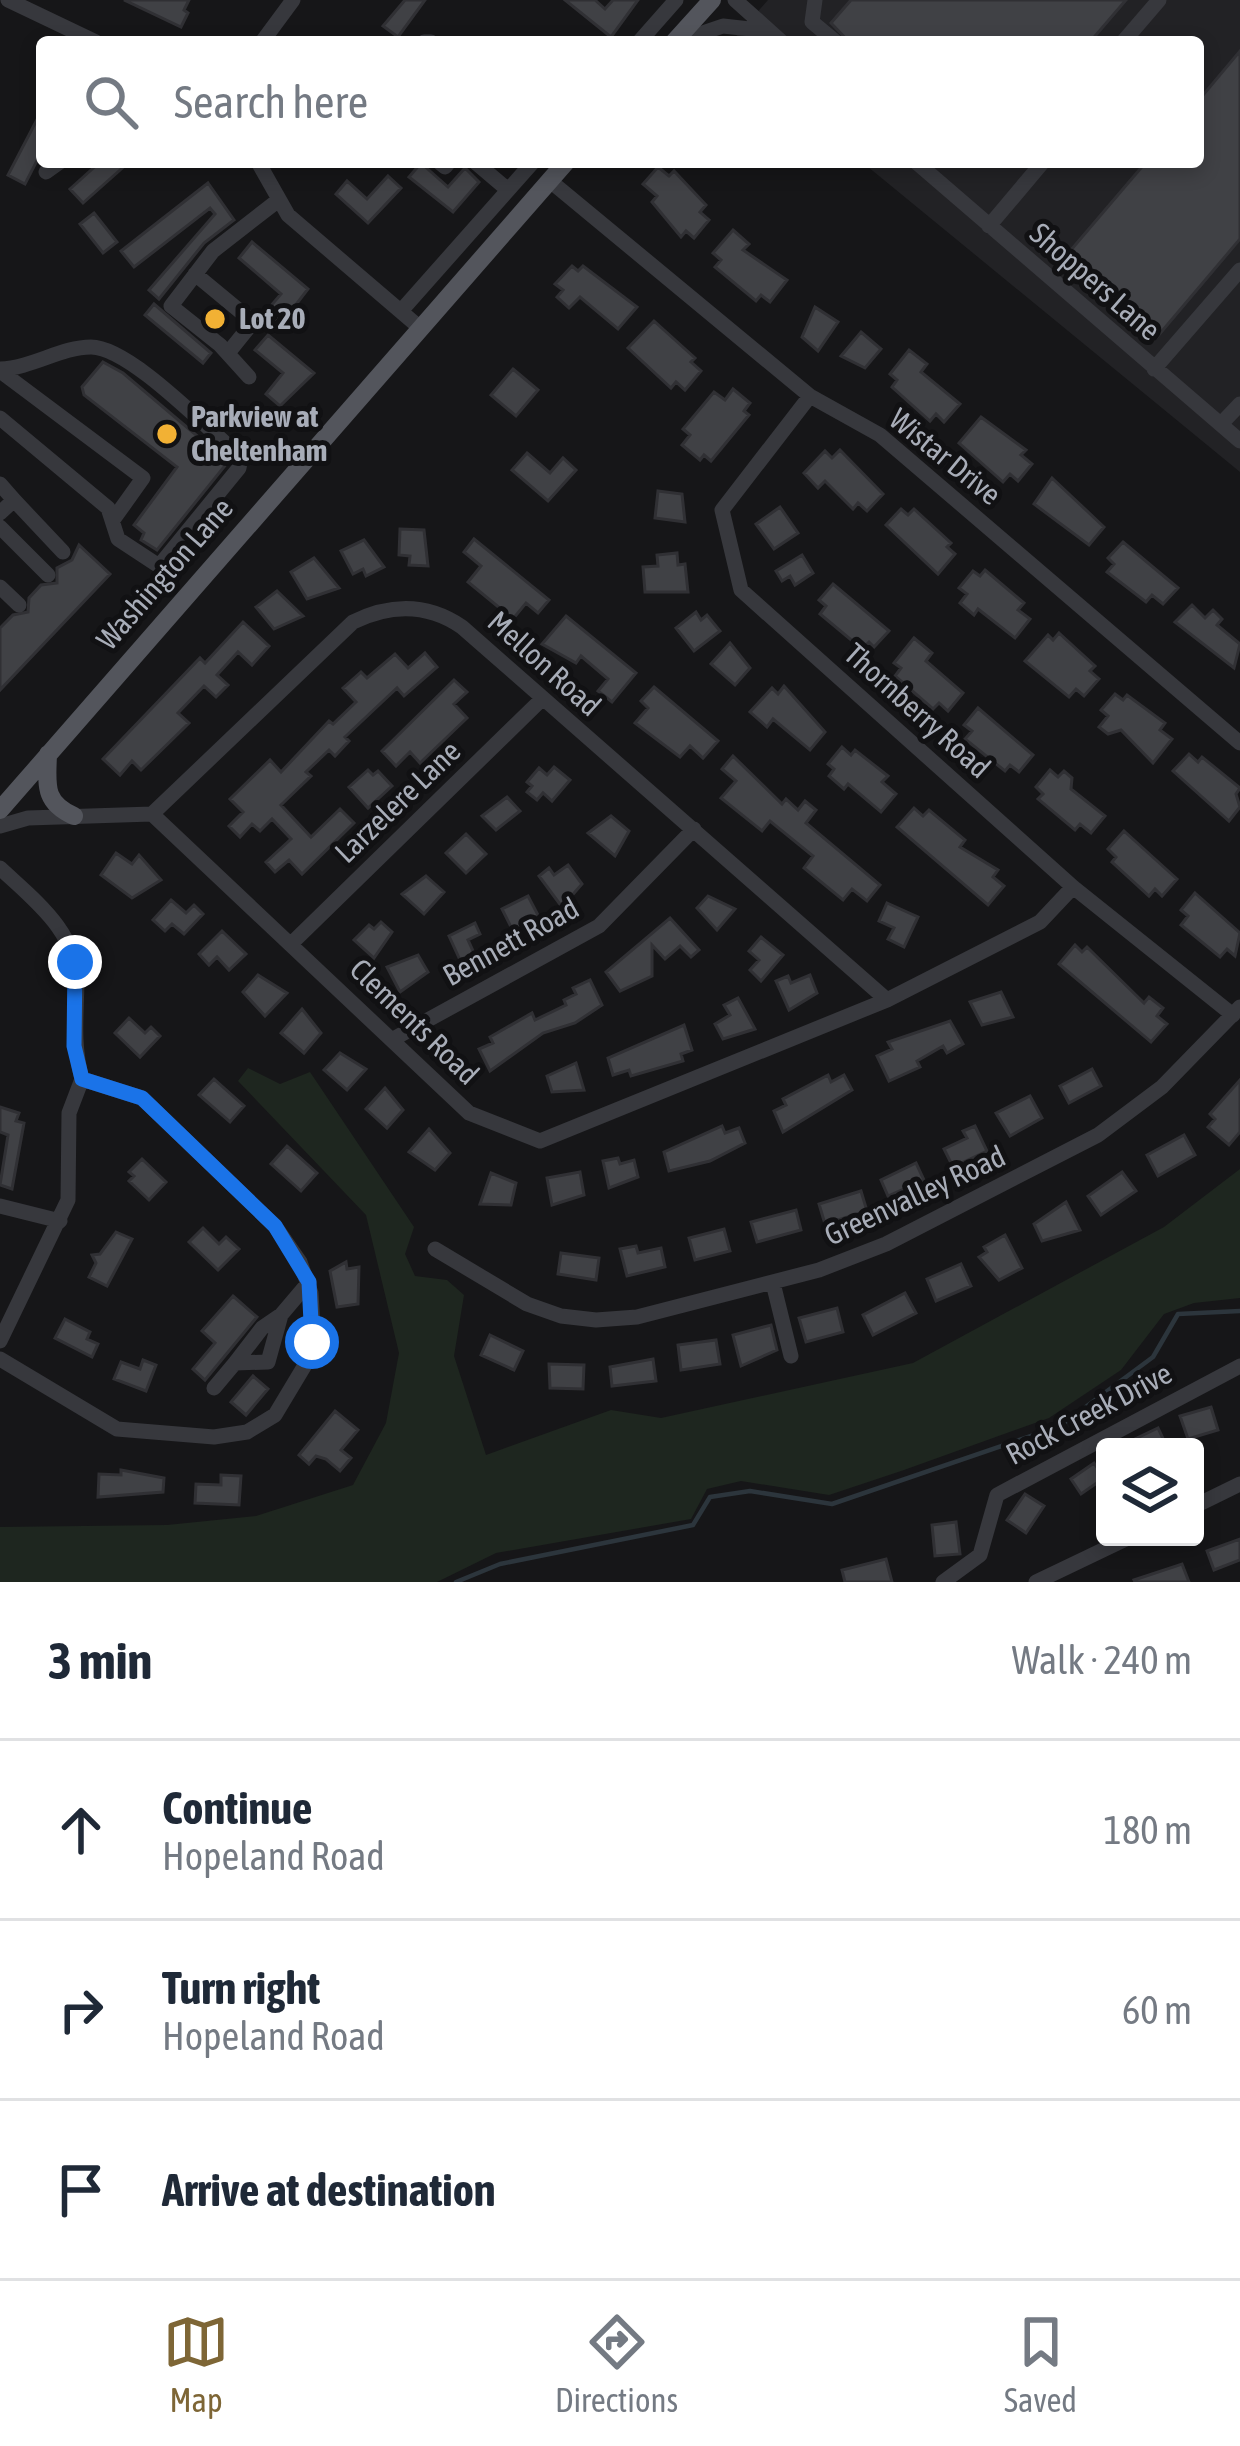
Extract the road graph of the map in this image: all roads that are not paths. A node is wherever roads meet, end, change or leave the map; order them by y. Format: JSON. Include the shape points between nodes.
{"nodes":[{"id":1,"x":8,"y":0,"type":"edge"},
{"id":2,"x":292,"y":0,"type":"edge"},
{"id":3,"x":676,"y":0,"type":"edge"},
{"id":4,"x":712,"y":0,"type":"edge"},
{"id":5,"x":735,"y":0,"type":"edge"},
{"id":6,"x":815,"y":0,"type":"edge"},
{"id":7,"x":1159,"y":0,"type":"edge"},
{"id":8,"x":83,"y":36,"type":"edge"},
{"id":9,"x":266,"y":36,"type":"edge"},
{"id":10,"x":644,"y":36,"type":"edge"},
{"id":11,"x":680,"y":36,"type":"edge"},
{"id":12,"x":693,"y":36,"type":"edge"},
{"id":13,"x":776,"y":36,"type":"edge"},
{"id":14,"x":829,"y":36,"type":"edge"},
{"id":15,"x":1128,"y":36,"type":"edge"},
{"id":16,"x":261,"y":168,"type":"edge"},
{"id":17,"x":482,"y":168,"type":"edge"},
{"id":18,"x":528,"y":168,"type":"edge"},
{"id":19,"x":560,"y":168,"type":"edge"},
{"id":20,"x":923,"y":168,"type":"edge"},
{"id":21,"x":1038,"y":168,"type":"edge"},
{"id":22,"x":549,"y":180,"type":"junction"},
{"id":23,"x":508,"y":190,"type":"junction"},
{"id":24,"x":276,"y":202,"type":"junction"},
{"id":25,"x":989,"y":226,"type":"junction"},
{"id":26,"x":1240,"y":270,"type":"edge"},
{"id":27,"x":195,"y":274,"type":"junction"},
{"id":28,"x":401,"y":311,"type":"junction"},
{"id":29,"x":419,"y":327,"type":"junction"},
{"id":30,"x":228,"y":353,"type":"junction"},
{"id":31,"x":1154,"y":369,"type":"junction"},
{"id":32,"x":0,"y":370,"type":"edge"},
{"id":33,"x":249,"y":377,"type":"dead end"},
{"id":34,"x":810,"y":396,"type":"junction"},
{"id":35,"x":1240,"y":404,"type":"edge"},
{"id":36,"x":0,"y":418,"type":"edge"},
{"id":37,"x":1221,"y":424,"type":"junction"},
{"id":38,"x":1240,"y":440,"type":"edge"},
{"id":39,"x":0,"y":484,"type":"edge"},
{"id":40,"x":14,"y":500,"type":"junction"},
{"id":41,"x":0,"y":513,"type":"edge"},
{"id":42,"x":113,"y":520,"type":"junction"},
{"id":43,"x":0,"y":527,"type":"edge"},
{"id":44,"x":63,"y":553,"type":"dead end"},
{"id":45,"x":48,"y":575,"type":"dead end"},
{"id":46,"x":0,"y":587,"type":"edge"},
{"id":47,"x":19,"y":605,"type":"dead end"},
{"id":48,"x":541,"y":700,"type":"junction"},
{"id":49,"x":1240,"y":743,"type":"edge"},
{"id":50,"x":48,"y":754,"type":"junction"},
{"id":51,"x":0,"y":810,"type":"edge"},
{"id":52,"x":152,"y":814,"type":"junction"},
{"id":53,"x":74,"y":817,"type":"junction"},
{"id":54,"x":0,"y":826,"type":"edge"},
{"id":55,"x":694,"y":829,"type":"junction"},
{"id":56,"x":0,"y":868,"type":"edge"},
{"id":57,"x":1073,"y":887,"type":"junction"},
{"id":58,"x":293,"y":942,"type":"junction"},
{"id":59,"x":887,"y":1000,"type":"junction"},
{"id":60,"x":1236,"y":1011,"type":"edge"},
{"id":61,"x":395,"y":1038,"type":"junction"},
{"id":62,"x":82,"y":1079,"type":"junction"},
{"id":63,"x":0,"y":1207,"type":"edge"},
{"id":64,"x":60,"y":1221,"type":"junction"},
{"id":65,"x":435,"y":1249,"type":"dead end"},
{"id":66,"x":309,"y":1282,"type":"junction"},
{"id":67,"x":773,"y":1283,"type":"junction"},
{"id":68,"x":281,"y":1315,"type":"junction"},
{"id":69,"x":0,"y":1341,"type":"edge"},
{"id":70,"x":790,"y":1356,"type":"dead end"},
{"id":71,"x":0,"y":1360,"type":"edge"},
{"id":72,"x":235,"y":1363,"type":"junction"},
{"id":73,"x":1240,"y":1366,"type":"edge"},
{"id":74,"x":214,"y":1388,"type":"dead end"},
{"id":75,"x":1240,"y":1484,"type":"edge"},
{"id":76,"x":1204,"y":1501,"type":"edge"},
{"id":77,"x":1111,"y":1546,"type":"edge"},
{"id":78,"x":943,"y":1582,"type":"edge"},
{"id":79,"x":1036,"y":1582,"type":"edge"}],
"edges":[{"from":1,"to":8,"type":"street"},
{"from":2,"to":9,"type":"street"},
{"from":3,"to":10,"type":"street"},
{"from":4,"to":11,"type":"main road"},
{"from":5,"to":13,"type":"street"},
{"from":6,"to":14,"type":"street","via":[[812,22]]},
{"from":7,"to":15,"type":"street"},
{"from":12,"to":13,"type":"street","via":[[723,26]]},
{"from":16,"to":24,"type":"street"},
{"from":17,"to":23,"type":"street"},
{"from":18,"to":23,"type":"street"},
{"from":19,"to":22,"type":"main road","name":"Washington Lane"},
{"from":20,"to":25,"type":"street","name":"Shoppers Lane"},
{"from":21,"to":25,"type":"street"},
{"from":22,"to":29,"type":"main road","name":"Washington Lane"},
{"from":22,"to":34,"type":"street","name":"Wistar Drive"},
{"from":23,"to":28,"type":"street"},
{"from":24,"to":27,"type":"street"},
{"from":24,"to":28,"type":"street"},
{"from":25,"to":31,"type":"street","name":"Shoppers Lane"},
{"from":26,"to":31,"type":"street"},
{"from":27,"to":30,"type":"street","via":[[171,306]]},
{"from":27,"to":30,"type":"street","via":[[253,322]]},
{"from":28,"to":29,"type":"street"},
{"from":29,"to":50,"type":"main road","name":"Washington Lane"},
{"from":30,"to":33,"type":"street"},
{"from":31,"to":37,"type":"street","name":"Shoppers Lane"},
{"from":32,"to":42,"type":"street","via":[[143,478]]},
{"from":32,"to":42,"type":"street","via":[[86,346],[113,350],[241,457],[159,566],[118,539]]},
{"from":34,"to":49,"type":"street","name":"Wistar Drive","via":[[880,434]]},
{"from":34,"to":57,"type":"street","name":"Thornberry Road","via":[[722,510],[741,590]]},
{"from":35,"to":37,"type":"street"},
{"from":36,"to":42,"type":"street"},
{"from":37,"to":38,"type":"street","name":"Shoppers Lane"},
{"from":39,"to":40,"type":"street"},
{"from":40,"to":41,"type":"street"},
{"from":40,"to":44,"type":"street"},
{"from":43,"to":45,"type":"street"},
{"from":46,"to":47,"type":"street"},
{"from":48,"to":52,"type":"street","name":"Mellon Road","via":[[443,615],[380,611],[330,640]]},
{"from":48,"to":55,"type":"street","name":"Mellon Road"},
{"from":48,"to":58,"type":"street","name":"Larzelere Lane"},
{"from":50,"to":51,"type":"main road","name":"Washington Lane"},
{"from":50,"to":53,"type":"main road","via":[[47,794]]},
{"from":52,"to":53,"type":"street"},
{"from":52,"to":58,"type":"street","name":"Clements Road"},
{"from":53,"to":54,"type":"street"},
{"from":55,"to":59,"type":"street","name":"Mellon Road"},
{"from":55,"to":61,"type":"street","name":"Bennett Road","via":[[599,926]]},
{"from":56,"to":62,"type":"street","via":[[57,923],[72,953]]},
{"from":57,"to":59,"type":"street","name":"Clements Road","via":[[1040,922]]},
{"from":57,"to":60,"type":"street","name":"Thornberry Road"},
{"from":58,"to":61,"type":"street","name":"Clements Road"},
{"from":59,"to":61,"type":"street","name":"Clements Road","via":[[540,1141],[469,1113]]},
{"from":60,"to":67,"type":"street","name":"Greenvalley Road","via":[[1162,1087],[1064,1155],[886,1244]]},
{"from":62,"to":64,"type":"street","via":[[69,1113],[70,1187]]},
{"from":62,"to":66,"type":"street","via":[[142,1098],[275,1226]]},
{"from":63,"to":64,"type":"street"},
{"from":64,"to":69,"type":"street"},
{"from":65,"to":67,"type":"street","name":"Greenvalley Road","via":[[527,1304],[576,1319],[637,1317]]},
{"from":66,"to":68,"type":"street"},
{"from":66,"to":71,"type":"street","via":[[313,1328],[302,1376],[275,1415],[247,1432],[117,1429]]},
{"from":67,"to":70,"type":"street"},
{"from":68,"to":72,"type":"street"},
{"from":68,"to":72,"type":"street","via":[[268,1362]]},
{"from":72,"to":74,"type":"street"},
{"from":73,"to":78,"type":"street","name":"Rock Creek Drive","via":[[997,1495],[980,1556]]},
{"from":75,"to":76,"type":"street"},
{"from":77,"to":79,"type":"street"}]}
